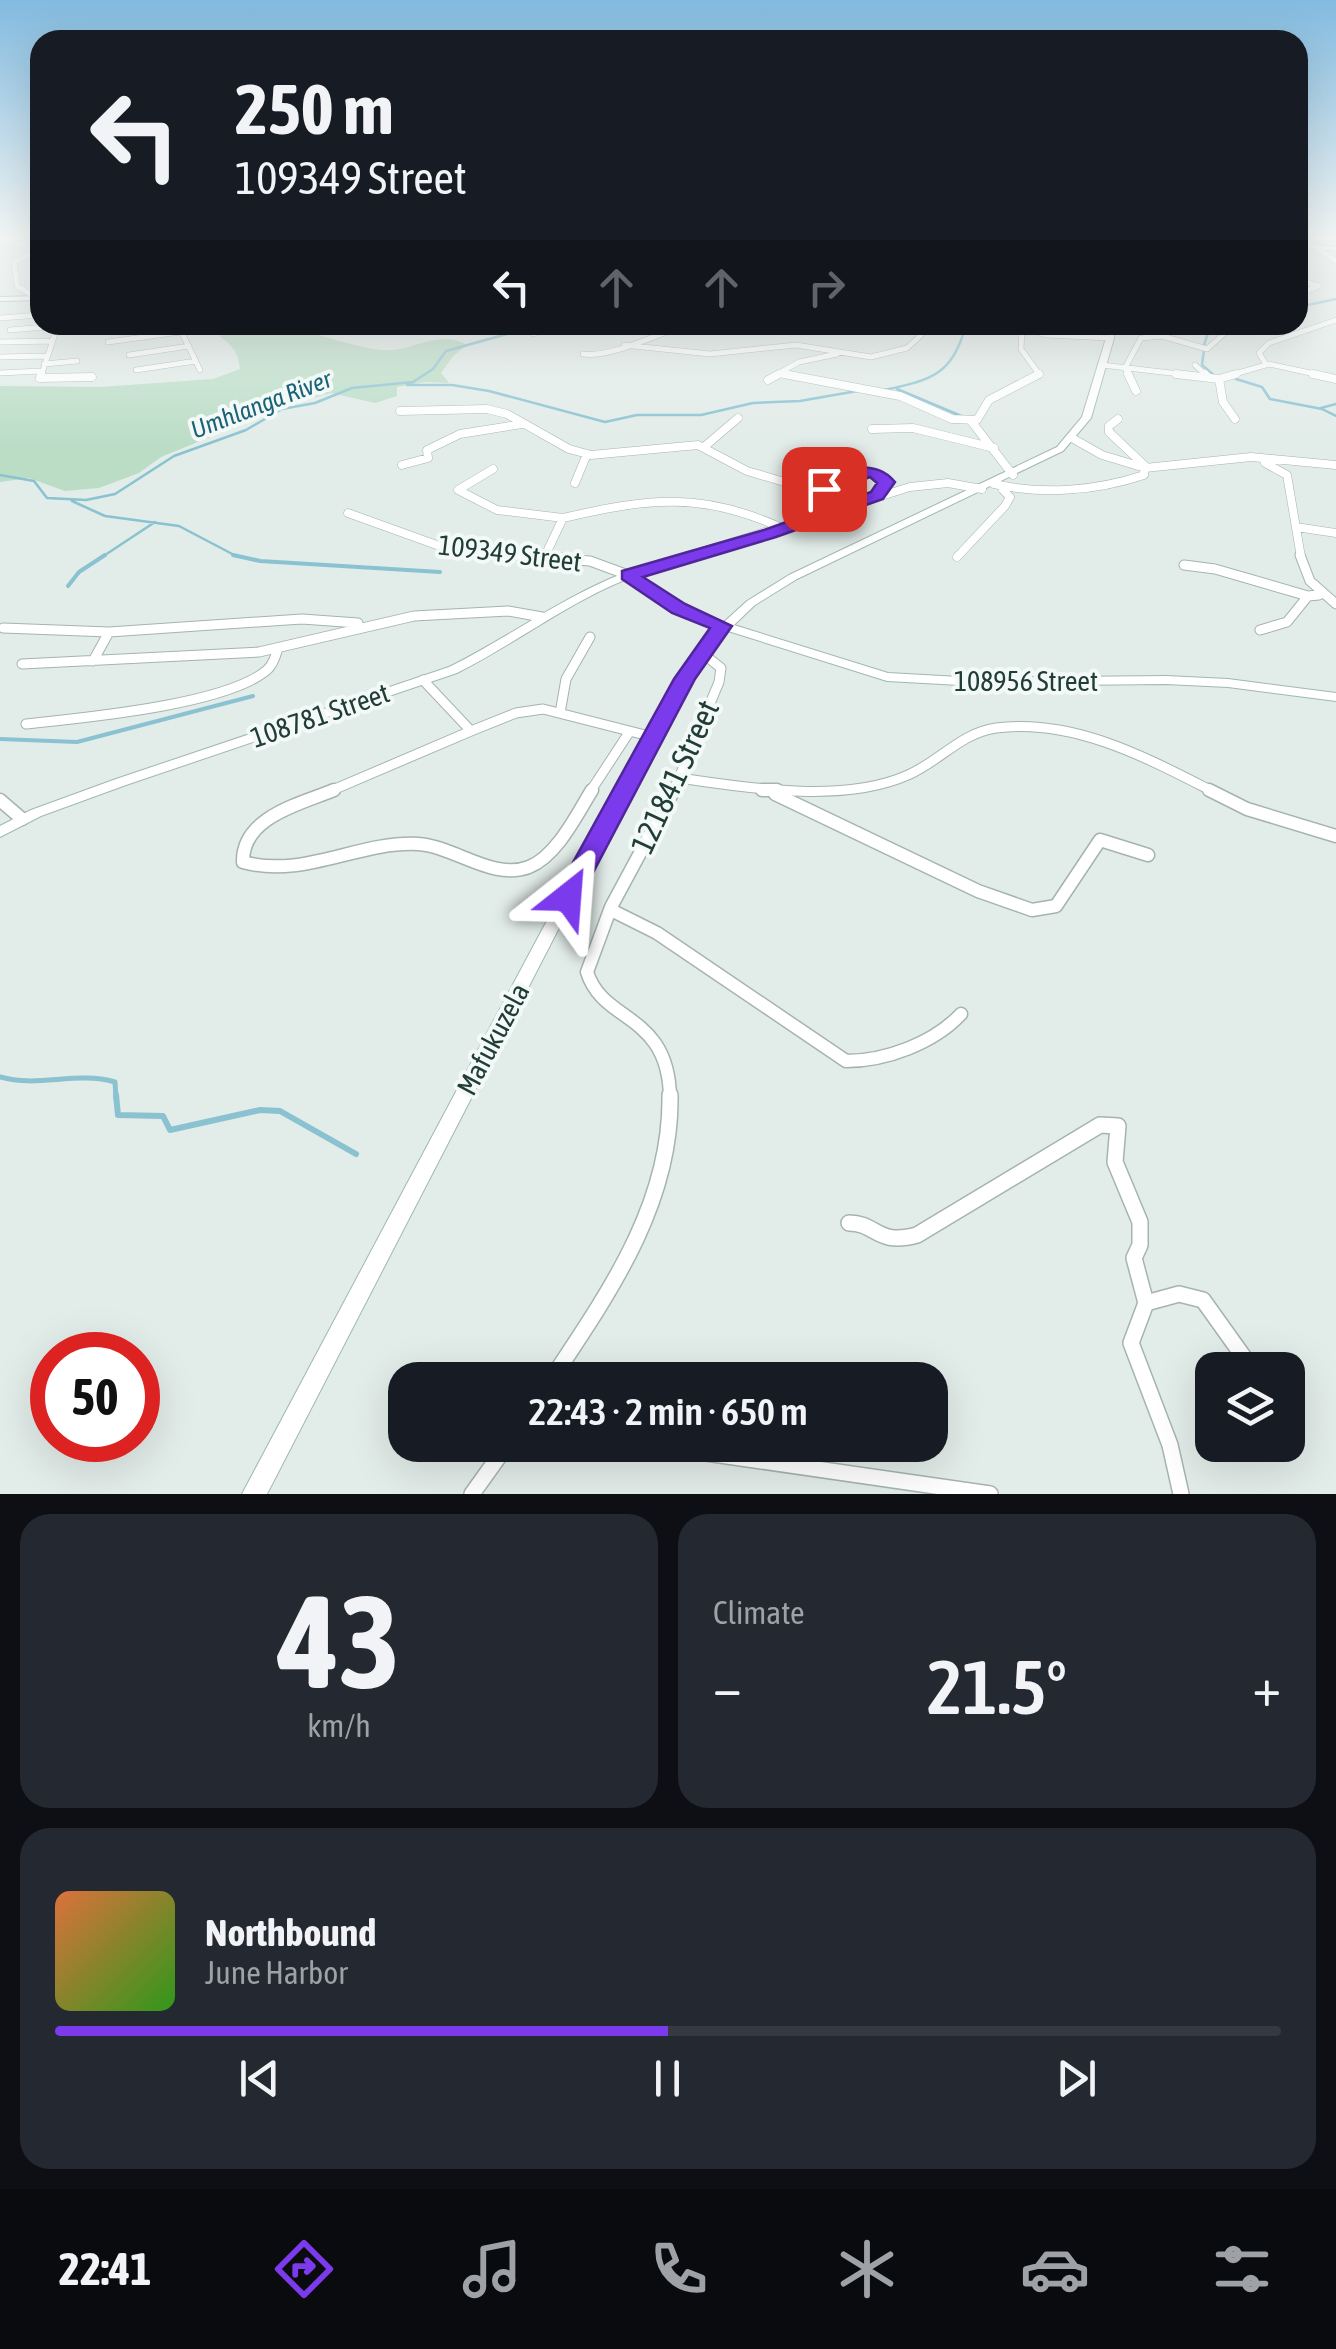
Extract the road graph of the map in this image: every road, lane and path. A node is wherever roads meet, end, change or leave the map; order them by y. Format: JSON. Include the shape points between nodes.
{"nodes":[{"id":1,"x":30,"y":316,"type":"edge"},
{"id":2,"x":0,"y":318,"type":"edge"},
{"id":3,"x":1336,"y":320,"type":"edge"},
{"id":4,"x":30,"y":328,"type":"edge"},
{"id":5,"x":10,"y":330,"type":"dead end"},
{"id":6,"x":1308,"y":330,"type":"edge"},
{"id":7,"x":54,"y":335,"type":"edge"},
{"id":8,"x":158,"y":335,"type":"edge"},
{"id":9,"x":182,"y":335,"type":"edge"},
{"id":10,"x":655,"y":335,"type":"edge"},
{"id":11,"x":921,"y":335,"type":"edge"},
{"id":12,"x":1020,"y":335,"type":"edge"},
{"id":13,"x":1067,"y":335,"type":"edge"},
{"id":14,"x":1143,"y":335,"type":"edge"},
{"id":15,"x":1222,"y":335,"type":"edge"},
{"id":16,"x":1292,"y":335,"type":"edge"},
{"id":17,"x":1073,"y":336,"type":"joint"},
{"id":18,"x":1110,"y":338,"type":"joint"},
{"id":19,"x":1141,"y":338,"type":"junction"},
{"id":20,"x":52,"y":341,"type":"junction"},
{"id":21,"x":0,"y":342,"type":"edge"},
{"id":22,"x":108,"y":342,"type":"dead end"},
{"id":23,"x":624,"y":345,"type":"junction"},
{"id":24,"x":188,"y":346,"type":"junction"},
{"id":25,"x":838,"y":353,"type":"junction"},
{"id":26,"x":582,"y":354,"type":"dead end"},
{"id":27,"x":129,"y":355,"type":"dead end"},
{"id":28,"x":0,"y":357,"type":"edge"},
{"id":29,"x":77,"y":361,"type":"dead end"},
{"id":30,"x":196,"y":361,"type":"junction"},
{"id":31,"x":44,"y":364,"type":"junction"},
{"id":32,"x":1266,"y":364,"type":"junction"},
{"id":33,"x":1102,"y":365,"type":"junction"},
{"id":34,"x":1195,"y":365,"type":"dead end"},
{"id":35,"x":1125,"y":368,"type":"junction"},
{"id":36,"x":136,"y":370,"type":"dead end"},
{"id":37,"x":200,"y":370,"type":"dead end"},
{"id":38,"x":0,"y":372,"type":"edge"},
{"id":39,"x":780,"y":373,"type":"junction"},
{"id":40,"x":92,"y":376,"type":"dead end"},
{"id":41,"x":1209,"y":378,"type":"junction"},
{"id":42,"x":1219,"y":379,"type":"junction"},
{"id":43,"x":1336,"y":379,"type":"edge"},
{"id":44,"x":768,"y":380,"type":"dead end"},
{"id":45,"x":1136,"y":391,"type":"dead end"},
{"id":46,"x":400,"y":411,"type":"dead end"},
{"id":47,"x":738,"y":418,"type":"dead end"},
{"id":48,"x":1118,"y":419,"type":"dead end"},
{"id":49,"x":1235,"y":419,"type":"dead end"},
{"id":50,"x":971,"y":421,"type":"junction"},
{"id":51,"x":523,"y":424,"type":"junction"},
{"id":52,"x":872,"y":429,"type":"dead end"},
{"id":53,"x":1072,"y":438,"type":"junction"},
{"id":54,"x":704,"y":447,"type":"junction"},
{"id":55,"x":994,"y":448,"type":"junction"},
{"id":56,"x":587,"y":454,"type":"junction"},
{"id":57,"x":1229,"y":460,"type":"junction"},
{"id":58,"x":402,"y":466,"type":"dead end"},
{"id":59,"x":1334,"y":466,"type":"edge"},
{"id":60,"x":493,"y":470,"type":"dead end"},
{"id":61,"x":1147,"y":471,"type":"junction"},
{"id":62,"x":1013,"y":475,"type":"junction"},
{"id":63,"x":575,"y":483,"type":"dead end"},
{"id":64,"x":988,"y":486,"type":"junction"},
{"id":65,"x":877,"y":496,"type":"junction"},
{"id":66,"x":348,"y":513,"type":"dead end"},
{"id":67,"x":563,"y":518,"type":"junction"},
{"id":68,"x":1296,"y":527,"type":"junction"},
{"id":69,"x":784,"y":529,"type":"junction"},
{"id":70,"x":1336,"y":533,"type":"edge"},
{"id":71,"x":545,"y":556,"type":"junction"},
{"id":72,"x":957,"y":557,"type":"dead end"},
{"id":73,"x":1184,"y":565,"type":"dead end"},
{"id":74,"x":628,"y":575,"type":"junction"},
{"id":75,"x":1314,"y":596,"type":"junction"},
{"id":76,"x":1336,"y":604,"type":"edge"},
{"id":77,"x":542,"y":617,"type":"junction"},
{"id":78,"x":364,"y":624,"type":"junction"},
{"id":79,"x":722,"y":626,"type":"junction"},
{"id":80,"x":2,"y":628,"type":"dead end"},
{"id":81,"x":1260,"y":630,"type":"dead end"},
{"id":82,"x":109,"y":632,"type":"junction"},
{"id":83,"x":590,"y":636,"type":"dead end"},
{"id":84,"x":278,"y":648,"type":"junction"},
{"id":85,"x":701,"y":652,"type":"junction"},
{"id":86,"x":94,"y":661,"type":"junction"},
{"id":87,"x":22,"y":664,"type":"dead end"},
{"id":88,"x":423,"y":680,"type":"junction"},
{"id":89,"x":1336,"y":697,"type":"edge"},
{"id":90,"x":560,"y":713,"type":"junction"},
{"id":91,"x":26,"y":724,"type":"dead end"},
{"id":92,"x":472,"y":731,"type":"junction"},
{"id":93,"x":628,"y":734,"type":"junction"},
{"id":94,"x":653,"y":737,"type":"junction"},
{"id":95,"x":680,"y":778,"type":"junction"},
{"id":96,"x":764,"y":790,"type":"junction"},
{"id":97,"x":0,"y":800,"type":"edge"},
{"id":98,"x":22,"y":819,"type":"junction"},
{"id":99,"x":0,"y":832,"type":"edge"},
{"id":100,"x":1336,"y":836,"type":"edge"},
{"id":101,"x":1148,"y":856,"type":"dead end"},
{"id":102,"x":611,"y":910,"type":"junction"},
{"id":103,"x":961,"y":1014,"type":"dead end"},
{"id":104,"x":849,"y":1224,"type":"dead end"},
{"id":105,"x":1146,"y":1303,"type":"junction"},
{"id":106,"x":1240,"y":1352,"type":"edge"},
{"id":107,"x":563,"y":1362,"type":"edge"},
{"id":108,"x":495,"y":1462,"type":"edge"},
{"id":109,"x":785,"y":1462,"type":"edge"},
{"id":110,"x":254,"y":1494,"type":"edge"},
{"id":111,"x":472,"y":1494,"type":"edge"},
{"id":112,"x":990,"y":1494,"type":"edge"},
{"id":113,"x":1182,"y":1494,"type":"edge"}],
"edges":[{"from":1,"to":2,"type":"street"},
{"from":3,"to":6,"type":"street"},
{"from":4,"to":5,"type":"street"},
{"from":7,"to":20,"type":"street"},
{"from":8,"to":22,"type":"street"},
{"from":9,"to":24,"type":"street"},
{"from":10,"to":23,"type":"street"},
{"from":11,"to":25,"type":"street","via":[[895,354]]},
{"from":12,"to":50,"type":"street","via":[[1021,349],[1039,374],[989,400],[981,418]]},
{"from":13,"to":17,"type":"street"},
{"from":14,"to":19,"type":"street"},
{"from":15,"to":19,"type":"street","via":[[1207,348],[1162,336]]},
{"from":16,"to":32,"type":"street","via":[[1259,354]]},
{"from":17,"to":18,"type":"street"},
{"from":18,"to":33,"type":"main road"},
{"from":19,"to":35,"type":"street"},
{"from":20,"to":21,"type":"street"},
{"from":20,"to":31,"type":"street"},
{"from":23,"to":25,"type":"street","via":[[719,354],[796,344]]},
{"from":23,"to":26,"type":"street","via":[[602,357]]},
{"from":24,"to":27,"type":"street"},
{"from":24,"to":30,"type":"street"},
{"from":25,"to":39,"type":"street"},
{"from":28,"to":31,"type":"street"},
{"from":29,"to":31,"type":"street"},
{"from":30,"to":36,"type":"street"},
{"from":30,"to":37,"type":"street"},
{"from":31,"to":38,"type":"street"},
{"from":31,"to":40,"type":"street","via":[[45,380]]},
{"from":32,"to":42,"type":"street"},
{"from":32,"to":43,"type":"street"},
{"from":33,"to":35,"type":"street"},
{"from":33,"to":53,"type":"main road","via":[[1086,418]]},
{"from":34,"to":41,"type":"street"},
{"from":35,"to":41,"type":"street"},
{"from":35,"to":45,"type":"street"},
{"from":39,"to":44,"type":"street"},
{"from":39,"to":50,"type":"street","via":[[900,396]]},
{"from":41,"to":42,"type":"street"},
{"from":42,"to":49,"type":"street"},
{"from":46,"to":51,"type":"street","via":[[479,408]]},
{"from":47,"to":54,"type":"street"},
{"from":48,"to":61,"type":"street","via":[[1109,432]]},
{"from":50,"to":55,"type":"street"},
{"from":51,"to":56,"type":"street"},
{"from":51,"to":58,"type":"street","via":[[435,444],[427,459]]},
{"from":52,"to":55,"type":"street","via":[[913,428]]},
{"from":53,"to":61,"type":"street","via":[[1110,461]]},
{"from":53,"to":62,"type":"main road","name":"Mafukuzela"},
{"from":54,"to":56,"type":"street"},
{"from":54,"to":65,"type":"street","via":[[747,471],[805,488],[832,488],[854,473],[874,473],[886,482]]},
{"from":55,"to":62,"type":"street"},
{"from":56,"to":63,"type":"street"},
{"from":57,"to":59,"type":"street"},
{"from":57,"to":61,"type":"street"},
{"from":57,"to":68,"type":"street","via":[[1259,461],[1284,472]]},
{"from":60,"to":67,"type":"street","via":[[458,490],[497,510]]},
{"from":61,"to":64,"type":"street","via":[[1083,488]]},
{"from":62,"to":64,"type":"main road","name":"Mafukuzela"},
{"from":64,"to":65,"type":"street","via":[[935,483]]},
{"from":64,"to":72,"type":"street","via":[[1010,499]]},
{"from":64,"to":79,"type":"main road","name":"Mafukuzela","via":[[793,577]]},
{"from":65,"to":69,"type":"street"},
{"from":66,"to":71,"type":"street","name":"109349 Street","via":[[444,548]]},
{"from":67,"to":69,"type":"street","via":[[679,497],[730,504]]},
{"from":67,"to":71,"type":"street"},
{"from":68,"to":70,"type":"street"},
{"from":68,"to":75,"type":"street"},
{"from":69,"to":74,"type":"street"},
{"from":71,"to":74,"type":"street","name":"109349 Street"},
{"from":73,"to":75,"type":"street"},
{"from":74,"to":77,"type":"main road","name":"108781 Street","via":[[585,590]]},
{"from":74,"to":79,"type":"main road","name":"109349 Street","via":[[678,608]]},
{"from":75,"to":76,"type":"street"},
{"from":75,"to":81,"type":"street","via":[[1286,622]]},
{"from":77,"to":78,"type":"street","via":[[467,612]]},
{"from":77,"to":88,"type":"main road","name":"108781 Street","via":[[483,656]]},
{"from":78,"to":82,"type":"street","via":[[302,619]]},
{"from":78,"to":84,"type":"street"},
{"from":79,"to":85,"type":"main road","name":"Mafukuzela"},
{"from":79,"to":89,"type":"main road","name":"108956 Street","via":[[906,680],[1166,680]]},
{"from":80,"to":82,"type":"street"},
{"from":82,"to":86,"type":"street"},
{"from":83,"to":90,"type":"street","via":[[566,679]]},
{"from":84,"to":86,"type":"street"},
{"from":84,"to":91,"type":"street","via":[[270,668],[240,684]]},
{"from":85,"to":94,"type":"main road","name":"Mafukuzela"},
{"from":85,"to":95,"type":"street","name":"121841 Street","via":[[722,673]]},
{"from":86,"to":87,"type":"street"},
{"from":88,"to":92,"type":"street"},
{"from":88,"to":98,"type":"main road","name":"108781 Street"},
{"from":90,"to":92,"type":"street","via":[[526,710]]},
{"from":90,"to":93,"type":"street"},
{"from":92,"to":93,"type":"street","via":[[272,816],[246,840],[244,862],[270,868],[424,843],[499,869],[527,868],[550,852]]},
{"from":93,"to":94,"type":"street"},
{"from":94,"to":110,"type":"main road","name":"Mafukuzela"},
{"from":95,"to":96,"type":"street"},
{"from":95,"to":102,"type":"street","name":"121841 Street"},
{"from":96,"to":100,"type":"street","via":[[830,790],[899,778],[972,734],[1032,727],[1118,744],[1247,809]]},
{"from":96,"to":101,"type":"street","via":[[1032,910],[1056,906],[1100,840]]},
{"from":97,"to":98,"type":"street"},
{"from":98,"to":99,"type":"main road","name":"108781 Street"},
{"from":102,"to":103,"type":"street","via":[[657,933],[846,1061],[897,1051],[949,1028]]},
{"from":102,"to":107,"type":"street","name":"121841 Street","via":[[587,976],[640,1022],[662,1052],[670,1113],[640,1238]]},
{"from":104,"to":105,"type":"street","via":[[894,1242],[917,1235],[1112,1123],[1118,1126],[1116,1170],[1144,1229],[1134,1258]]},
{"from":105,"to":106,"type":"street","via":[[1178,1294],[1203,1300]]},
{"from":105,"to":113,"type":"street","via":[[1130,1343]]},
{"from":108,"to":111,"type":"street"},
{"from":109,"to":112,"type":"street"}]}
